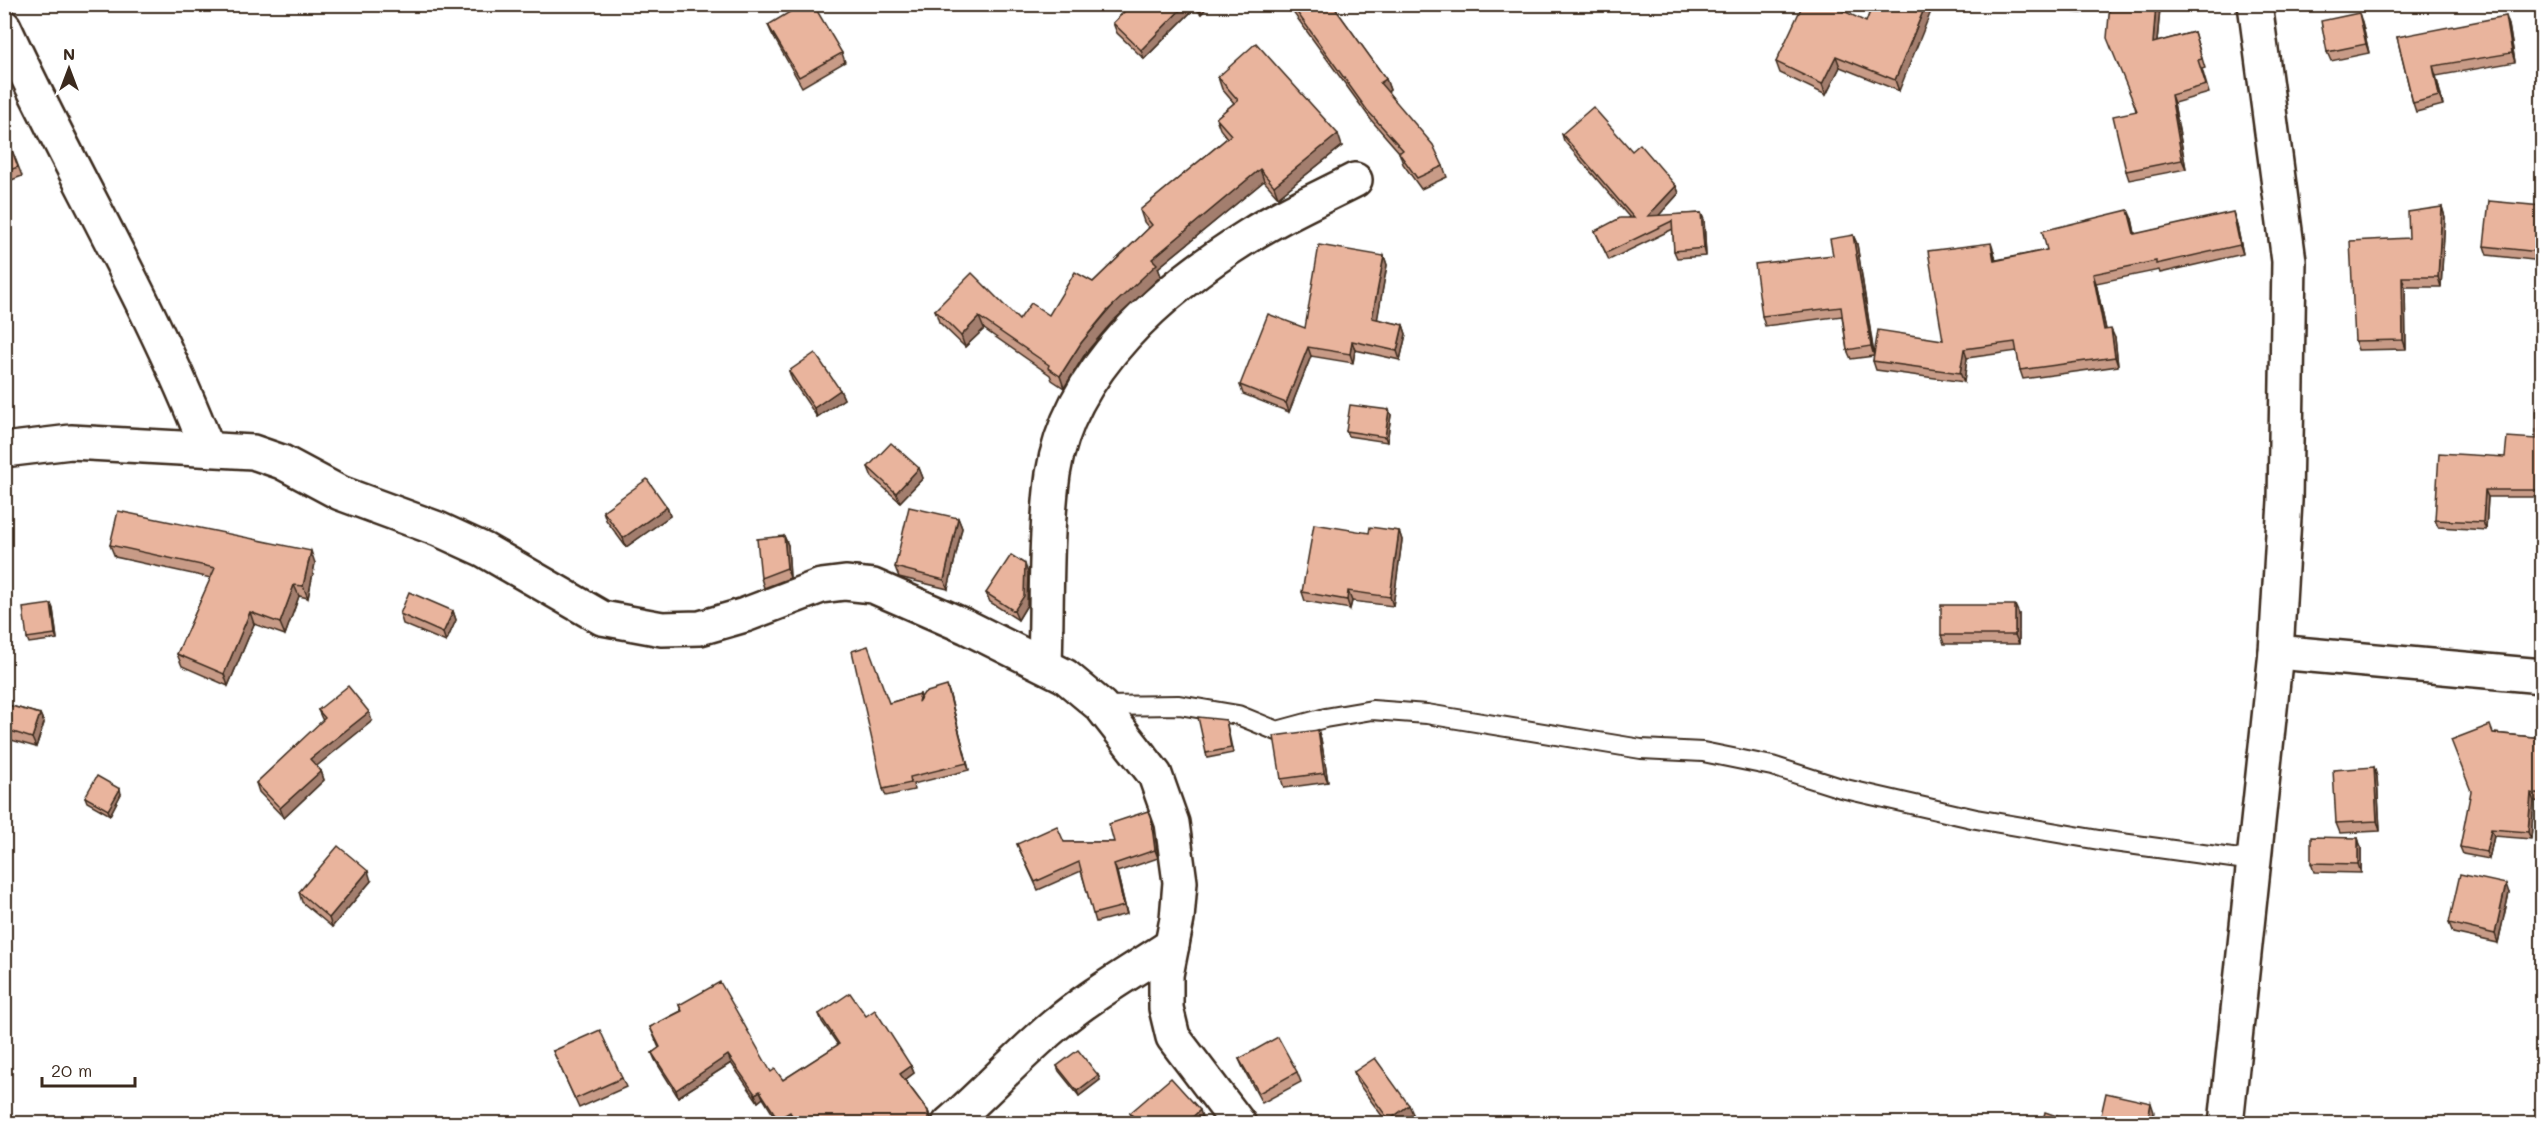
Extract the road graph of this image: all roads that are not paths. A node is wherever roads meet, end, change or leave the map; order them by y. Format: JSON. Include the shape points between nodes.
{"nodes":[{"id":1,"x":2255,"y":4,"type":"edge"},
{"id":2,"x":4,"y":27,"type":"edge"},
{"id":3,"x":1355,"y":180,"type":"dead end"},
{"id":4,"x":207,"y":448,"type":"junction"},
{"id":5,"x":4,"y":450,"type":"edge"},
{"id":6,"x":2276,"y":652,"type":"junction"},
{"id":7,"x":1045,"y":665,"type":"junction"},
{"id":8,"x":2542,"y":676,"type":"edge"},
{"id":9,"x":1101,"y":706,"type":"junction"},
{"id":10,"x":2254,"y":861,"type":"junction"},
{"id":11,"x":1172,"y":945,"type":"junction"},
{"id":12,"x":949,"y":1124,"type":"edge"},
{"id":13,"x":1239,"y":1124,"type":"edge"},
{"id":14,"x":2226,"y":1124,"type":"edge"}],
"edges":[{"from":1,"to":6,"type":"street","via":[[2289,261],[2285,501]]},
{"from":2,"to":4,"type":"street","via":[[184,388]]},
{"from":3,"to":7,"type":"street","via":[[1251,234],[1189,277],[1109,355],[1075,404],[1053,474]]},
{"from":4,"to":5,"type":"street","via":[[70,442]]},
{"from":4,"to":7,"type":"street","via":[[253,452],[282,462],[340,493],[438,529],[484,550],[602,618],[662,629],[700,628],[820,586],[845,583],[873,586]]},
{"from":6,"to":8,"type":"street"},
{"from":6,"to":10,"type":"street"},
{"from":7,"to":9,"type":"street"},
{"from":9,"to":10,"type":"lane","via":[[1179,705],[1238,715],[1277,731],[1372,710],[1427,714],[1641,749],[1703,752],[1976,819]]},
{"from":9,"to":11,"type":"street","via":[[1155,775],[1172,823],[1180,882]]},
{"from":10,"to":14,"type":"street"},
{"from":11,"to":12,"type":"street","via":[[1055,1024]]},
{"from":11,"to":13,"type":"street","via":[[1166,975],[1166,1008],[1173,1037]]}]}
